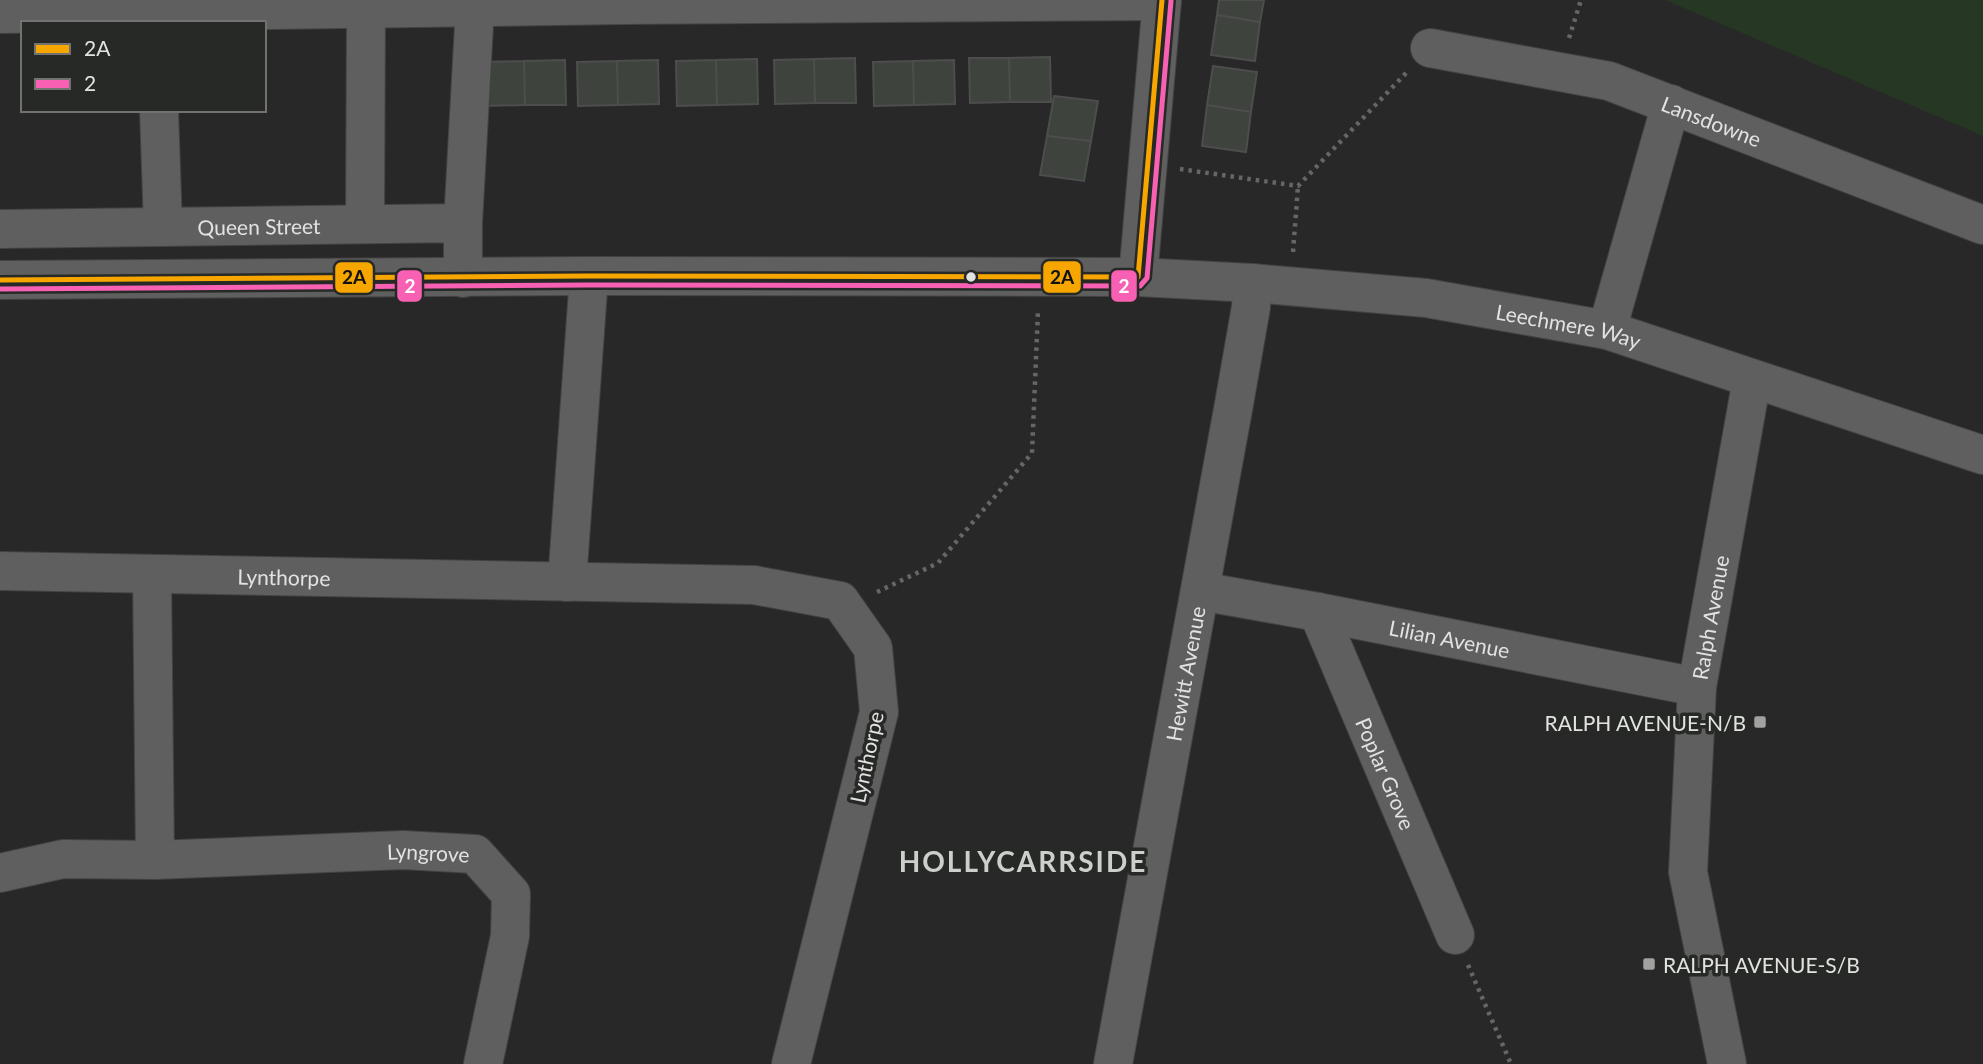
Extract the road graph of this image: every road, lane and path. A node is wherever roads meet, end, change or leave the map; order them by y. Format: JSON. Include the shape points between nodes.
{"nodes":[{"id":1,"x":1162,"y":0,"type":"edge"},
{"id":2,"x":623,"y":2,"type":"edge"},
{"id":3,"x":475,"y":7,"type":"junction"},
{"id":4,"x":366,"y":9,"type":"junction"},
{"id":5,"x":0,"y":14,"type":"edge"},
{"id":6,"x":156,"y":17,"type":"edge"},
{"id":7,"x":1430,"y":48,"type":"joint"},
{"id":8,"x":1671,"y":104,"type":"junction"},
{"id":9,"x":159,"y":112,"type":"edge"},
{"id":10,"x":1148,"y":164,"type":"junction"},
{"id":11,"x":1298,"y":186,"type":"junction"},
{"id":12,"x":365,"y":223,"type":"junction"},
{"id":13,"x":463,"y":223,"type":"junction"},
{"id":14,"x":1983,"y":225,"type":"edge"},
{"id":15,"x":163,"y":227,"type":"junction"},
{"id":16,"x":0,"y":229,"type":"edge"},
{"id":17,"x":589,"y":276,"type":"junction"},
{"id":18,"x":1039,"y":276,"type":"junction"},
{"id":19,"x":1138,"y":277,"type":"junction"},
{"id":20,"x":463,"y":278,"type":"junction"},
{"id":21,"x":0,"y":280,"type":"edge"},
{"id":22,"x":1252,"y":283,"type":"junction"},
{"id":23,"x":1291,"y":286,"type":"junction"},
{"id":24,"x":1607,"y":331,"type":"junction"},
{"id":25,"x":1752,"y":379,"type":"junction"},
{"id":26,"x":1983,"y":455,"type":"edge"},
{"id":27,"x":0,"y":571,"type":"edge"},
{"id":28,"x":152,"y":574,"type":"junction"},
{"id":29,"x":567,"y":582,"type":"junction"},
{"id":30,"x":1200,"y":591,"type":"junction"},
{"id":31,"x":844,"y":607,"type":"junction"},
{"id":32,"x":1318,"y":612,"type":"junction"},
{"id":33,"x":1697,"y":687,"type":"junction"},
{"id":34,"x":155,"y":860,"type":"junction"},
{"id":35,"x":0,"y":873,"type":"edge"},
{"id":36,"x":1455,"y":935,"type":"joint"},
{"id":37,"x":482,"y":1064,"type":"edge"},
{"id":38,"x":791,"y":1064,"type":"edge"},
{"id":39,"x":1113,"y":1064,"type":"edge"},
{"id":40,"x":1511,"y":1064,"type":"edge"},
{"id":41,"x":1727,"y":1064,"type":"edge"}],
"edges":[{"from":1,"to":2,"type":"street"},
{"from":1,"to":10,"type":"street"},
{"from":2,"to":3,"type":"street"},
{"from":3,"to":4,"type":"street"},
{"from":3,"to":13,"type":"street"},
{"from":4,"to":6,"type":"street"},
{"from":4,"to":12,"type":"street"},
{"from":5,"to":6,"type":"street"},
{"from":7,"to":8,"type":"street","name":"Lansdowne","via":[[1609,81]]},
{"from":7,"to":11,"type":"path"},
{"from":8,"to":14,"type":"street","name":"Lansdowne"},
{"from":8,"to":24,"type":"street"},
{"from":9,"to":15,"type":"street"},
{"from":10,"to":11,"type":"path"},
{"from":10,"to":19,"type":"street"},
{"from":11,"to":23,"type":"path"},
{"from":12,"to":13,"type":"street","name":"Queen Street"},
{"from":12,"to":15,"type":"street","name":"Queen Street"},
{"from":13,"to":20,"type":"street"},
{"from":15,"to":16,"type":"street","name":"Queen Street"},
{"from":17,"to":18,"type":"street","name":"Leechmere Way"},
{"from":17,"to":20,"type":"street","name":"Leechmere Way"},
{"from":17,"to":29,"type":"street"},
{"from":18,"to":19,"type":"street","name":"Leechmere Way"},
{"from":18,"to":31,"type":"path","via":[[1032,453],[938,563]]},
{"from":19,"to":22,"type":"street","name":"Leechmere Way"},
{"from":20,"to":21,"type":"street","name":"Leechmere Way"},
{"from":22,"to":23,"type":"street","name":"Leechmere Way"},
{"from":22,"to":30,"type":"street","name":"Hewitt Avenue"},
{"from":23,"to":24,"type":"street","name":"Leechmere Way","via":[[1426,298]]},
{"from":24,"to":25,"type":"street","name":"Leechmere Way"},
{"from":25,"to":26,"type":"street","name":"Leechmere Way"},
{"from":25,"to":33,"type":"street","name":"Ralph Avenue"},
{"from":27,"to":28,"type":"street","name":"Lynthorpe"},
{"from":28,"to":29,"type":"street","name":"Lynthorpe"},
{"from":28,"to":34,"type":"street"},
{"from":29,"to":31,"type":"street","name":"Lynthorpe","via":[[754,586],[840,601]]},
{"from":30,"to":32,"type":"street","name":"Lilian Avenue"},
{"from":30,"to":39,"type":"street","name":"Hewitt Avenue"},
{"from":31,"to":38,"type":"street","name":"Lynthorpe","via":[[873,648],[878,712]]},
{"from":32,"to":33,"type":"street","name":"Lilian Avenue"},
{"from":32,"to":36,"type":"street","name":"Poplar Grove"},
{"from":33,"to":41,"type":"street","name":"Ralph Avenue","via":[[1688,872]]},
{"from":34,"to":35,"type":"street","name":"Lyngrove","via":[[63,859]]},
{"from":34,"to":37,"type":"street","name":"Lyngrove","via":[[403,850],[475,854],[511,894],[510,936]]},
{"from":36,"to":40,"type":"path"}]}
